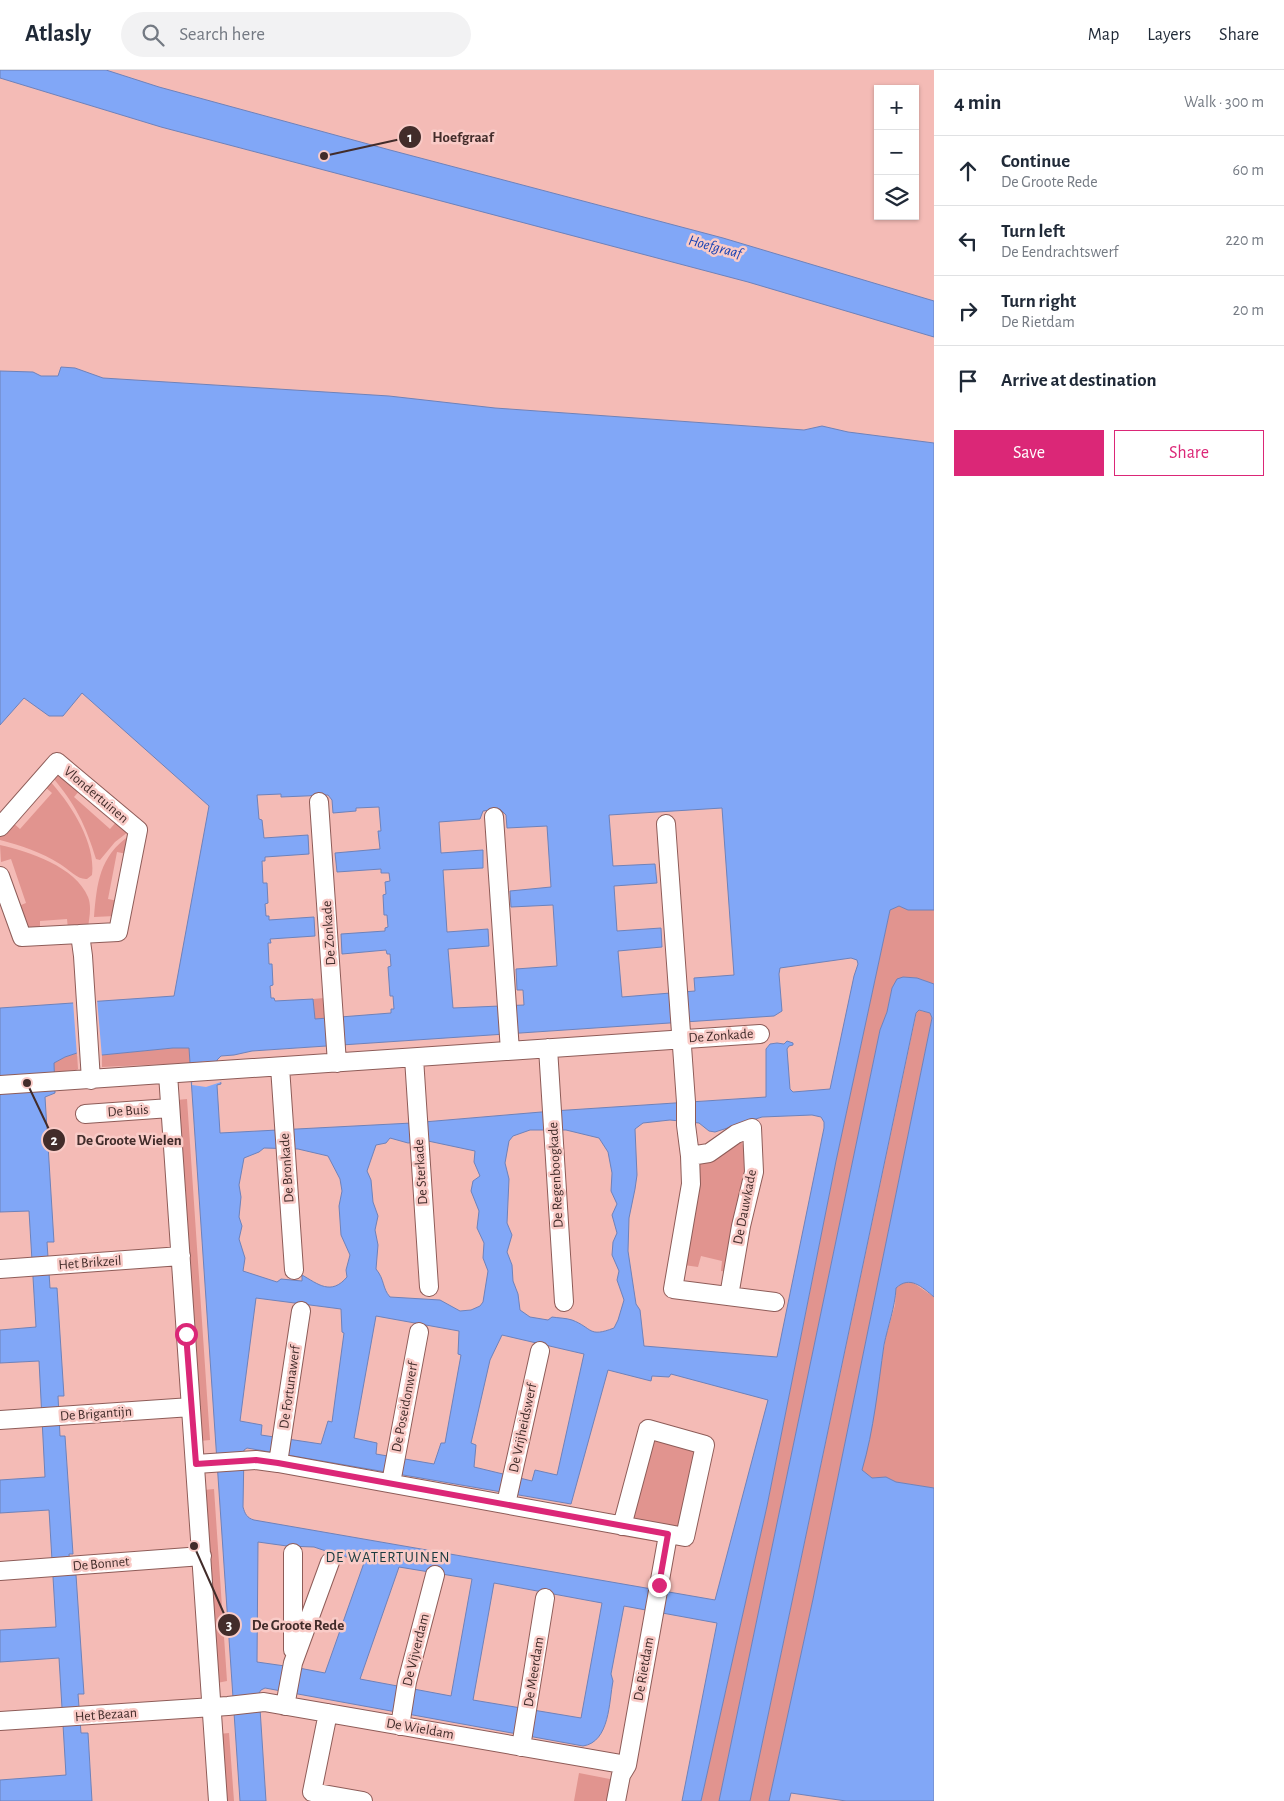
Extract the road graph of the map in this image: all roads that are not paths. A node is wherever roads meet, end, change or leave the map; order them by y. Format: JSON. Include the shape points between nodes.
{"nodes":[{"id":1,"x":319,"y":802,"type":"dead end"},
{"id":2,"x":494,"y":818,"type":"dead end"},
{"id":3,"x":666,"y":824,"type":"dead end"},
{"id":4,"x":0,"y":827,"type":"edge"},
{"id":5,"x":0,"y":876,"type":"edge"},
{"id":6,"x":80,"y":934,"type":"junction"},
{"id":7,"x":681,"y":1033,"type":"junction"},
{"id":8,"x":760,"y":1034,"type":"dead end"},
{"id":9,"x":509,"y":1047,"type":"junction"},
{"id":10,"x":548,"y":1048,"type":"junction"},
{"id":11,"x":337,"y":1058,"type":"junction"},
{"id":12,"x":414,"y":1058,"type":"junction"},
{"id":13,"x":280,"y":1067,"type":"junction"},
{"id":14,"x":90,"y":1074,"type":"junction"},
{"id":15,"x":168,"y":1074,"type":"junction"},
{"id":16,"x":0,"y":1085,"type":"edge"},
{"id":17,"x":170,"y":1108,"type":"junction"},
{"id":18,"x":85,"y":1114,"type":"dead end"},
{"id":19,"x":690,"y":1156,"type":"junction"},
{"id":20,"x":181,"y":1256,"type":"junction"},
{"id":21,"x":0,"y":1269,"type":"edge"},
{"id":22,"x":294,"y":1270,"type":"dead end"},
{"id":23,"x":429,"y":1287,"type":"dead end"},
{"id":24,"x":729,"y":1296,"type":"junction"},
{"id":25,"x":564,"y":1302,"type":"dead end"},
{"id":26,"x":775,"y":1302,"type":"dead end"},
{"id":27,"x":301,"y":1311,"type":"dead end"},
{"id":28,"x":419,"y":1332,"type":"dead end"},
{"id":29,"x":540,"y":1351,"type":"dead end"},
{"id":30,"x":192,"y":1408,"type":"junction"},
{"id":31,"x":0,"y":1420,"type":"edge"},
{"id":32,"x":278,"y":1460,"type":"junction"},
{"id":33,"x":204,"y":1464,"type":"junction"},
{"id":34,"x":391,"y":1481,"type":"junction"},
{"id":35,"x":507,"y":1501,"type":"junction"},
{"id":36,"x":622,"y":1526,"type":"junction"},
{"id":37,"x":668,"y":1534,"type":"junction"},
{"id":38,"x":293,"y":1553,"type":"dead end"},
{"id":39,"x":202,"y":1556,"type":"junction"},
{"id":40,"x":330,"y":1562,"type":"dead end"},
{"id":41,"x":0,"y":1571,"type":"edge"},
{"id":42,"x":435,"y":1575,"type":"dead end"},
{"id":43,"x":546,"y":1598,"type":"dead end"},
{"id":44,"x":293,"y":1663,"type":"junction"},
{"id":45,"x":286,"y":1702,"type":"junction"},
{"id":46,"x":220,"y":1707,"type":"junction"},
{"id":47,"x":328,"y":1713,"type":"junction"},
{"id":48,"x":0,"y":1721,"type":"edge"},
{"id":49,"x":400,"y":1722,"type":"junction"},
{"id":50,"x":521,"y":1743,"type":"junction"},
{"id":51,"x":627,"y":1765,"type":"junction"},
{"id":52,"x":218,"y":1801,"type":"edge"},
{"id":53,"x":363,"y":1801,"type":"edge"},
{"id":54,"x":616,"y":1801,"type":"edge"}],
"edges":[{"from":1,"to":11,"type":"street","name":"De Zonkade"},
{"from":2,"to":9,"type":"street"},
{"from":3,"to":7,"type":"street","name":"De Zonkade"},
{"from":4,"to":6,"type":"street","name":"Vlondertuinen","via":[[57,762],[138,830],[118,932]]},
{"from":5,"to":6,"type":"street","name":"Vlondertuinen","via":[[22,936]]},
{"from":6,"to":14,"type":"street"},
{"from":7,"to":8,"type":"street","name":"De Zonkade"},
{"from":7,"to":10,"type":"street","name":"De Zonkade"},
{"from":7,"to":19,"type":"street"},
{"from":9,"to":10,"type":"street","name":"De Zonkade"},
{"from":9,"to":12,"type":"street","name":"De Zonkade"},
{"from":10,"to":25,"type":"street","name":"De Regenboogkade"},
{"from":11,"to":12,"type":"street","name":"De Zonkade"},
{"from":11,"to":13,"type":"street","name":"De Zonkade"},
{"from":12,"to":23,"type":"street","name":"De Sterkade"},
{"from":13,"to":15,"type":"street","name":"De Zonkade"},
{"from":13,"to":22,"type":"street","name":"De Bronkade"},
{"from":14,"to":15,"type":"street","name":"De Zonkade"},
{"from":14,"to":16,"type":"street","name":"De Zonkade","via":[[58,1082]]},
{"from":15,"to":17,"type":"street"},
{"from":17,"to":18,"type":"street","name":"De Buis"},
{"from":17,"to":20,"type":"street"},
{"from":19,"to":24,"type":"street","via":[[690,1184],[673,1288]]},
{"from":19,"to":24,"type":"street","name":"De Dauwkade","via":[[709,1153],[736,1134],[752,1128],[754,1172]]},
{"from":20,"to":21,"type":"street","name":"Het Brikzeil"},
{"from":20,"to":30,"type":"street"},
{"from":24,"to":26,"type":"street"},
{"from":27,"to":32,"type":"street","name":"De Fortunawerf"},
{"from":28,"to":34,"type":"street","name":"De Poseidonwerf"},
{"from":29,"to":35,"type":"street","name":"De Vrijheidswerf"},
{"from":30,"to":31,"type":"street","name":"De Brigantijn"},
{"from":30,"to":33,"type":"street"},
{"from":32,"to":33,"type":"street"},
{"from":32,"to":34,"type":"street"},
{"from":33,"to":39,"type":"street"},
{"from":34,"to":35,"type":"street"},
{"from":35,"to":36,"type":"street"},
{"from":36,"to":37,"type":"street"},
{"from":36,"to":37,"type":"street","via":[[648,1430],[705,1445],[685,1537]]},
{"from":37,"to":51,"type":"street","name":"De Rietdam"},
{"from":38,"to":44,"type":"street"},
{"from":39,"to":41,"type":"street","name":"De Bonnet"},
{"from":39,"to":46,"type":"street"},
{"from":40,"to":44,"type":"street"},
{"from":42,"to":49,"type":"street","name":"De Vijverdam"},
{"from":43,"to":50,"type":"street","name":"De Meerdam"},
{"from":44,"to":45,"type":"street"},
{"from":45,"to":46,"type":"street","name":"De Wieldam"},
{"from":45,"to":47,"type":"street","name":"De Wieldam"},
{"from":46,"to":48,"type":"street","name":"Het Bezaan"},
{"from":46,"to":52,"type":"street"},
{"from":47,"to":49,"type":"street","name":"De Wieldam"},
{"from":47,"to":53,"type":"street","via":[[312,1792]]},
{"from":49,"to":50,"type":"street","name":"De Wieldam"},
{"from":50,"to":51,"type":"street","name":"De Wieldam"},
{"from":51,"to":54,"type":"street","name":"De Rietdam","via":[[621,1775]]}]}
